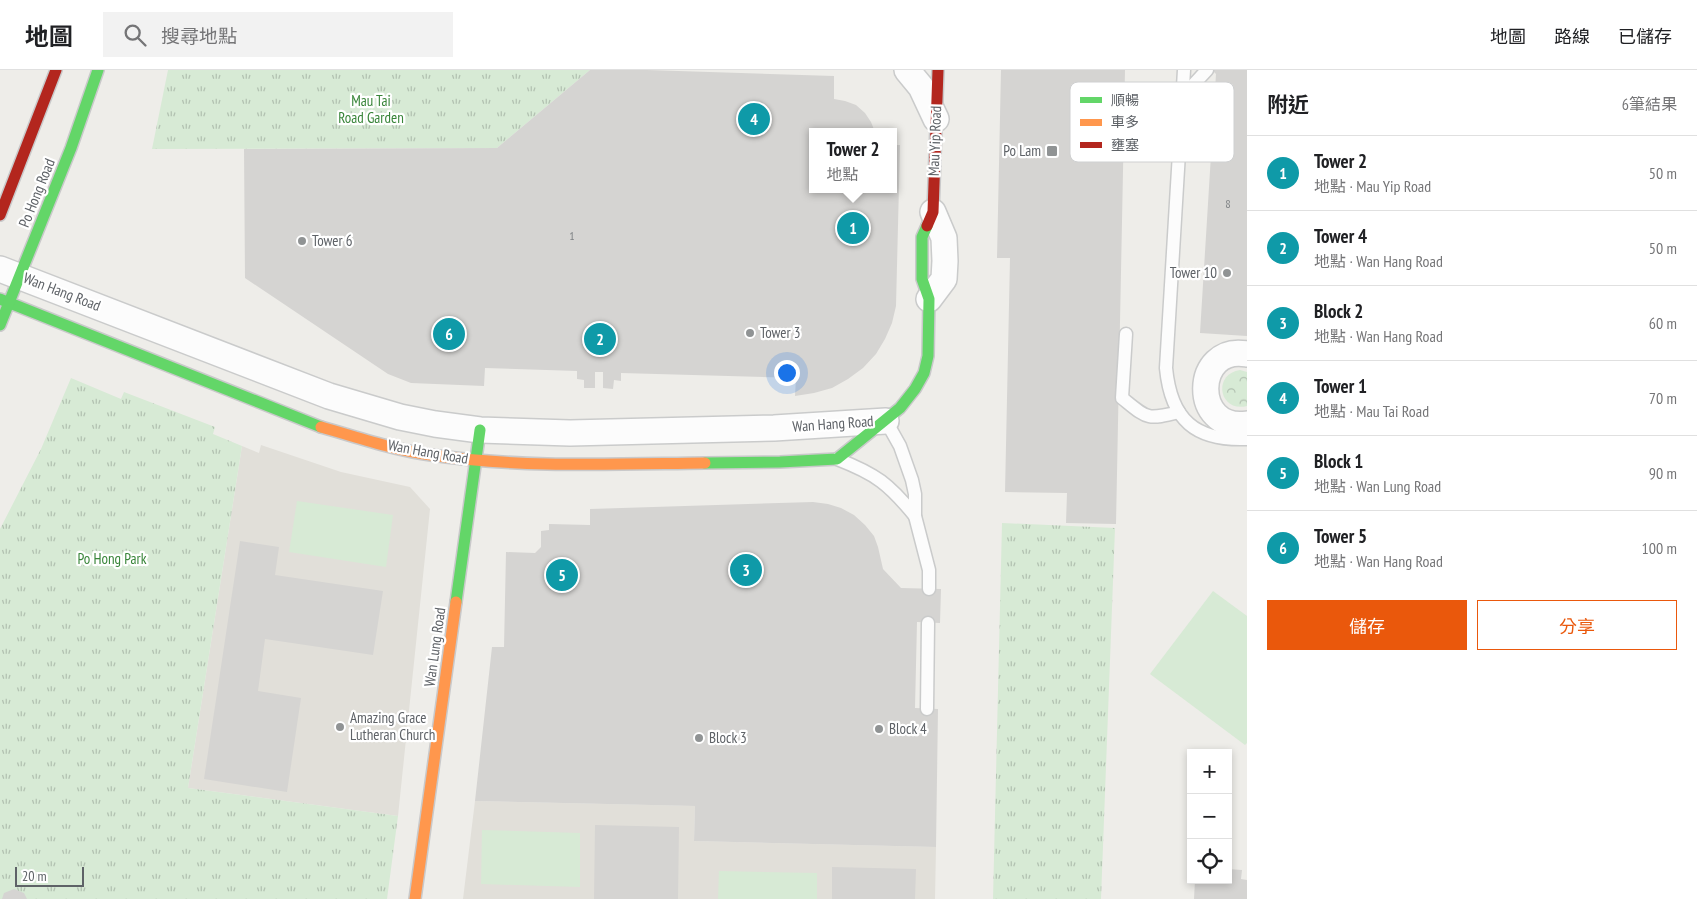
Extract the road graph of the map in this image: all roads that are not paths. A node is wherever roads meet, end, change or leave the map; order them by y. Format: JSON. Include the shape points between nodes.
{"nodes":[{"id":1,"x":56,"y":70,"type":"edge"},
{"id":2,"x":98,"y":70,"type":"edge"},
{"id":3,"x":907,"y":70,"type":"edge"},
{"id":4,"x":938,"y":70,"type":"edge"},
{"id":5,"x":1207,"y":70,"type":"edge"},
{"id":6,"x":1196,"y":82,"type":"edge"},
{"id":7,"x":936,"y":119,"type":"junction"},
{"id":8,"x":1178,"y":162,"type":"edge"},
{"id":9,"x":933,"y":212,"type":"joint"},
{"id":10,"x":0,"y":216,"type":"edge"},
{"id":11,"x":10,"y":272,"type":"edge"},
{"id":12,"x":929,"y":299,"type":"joint"},
{"id":13,"x":4,"y":301,"type":"edge"},
{"id":14,"x":0,"y":325,"type":"edge"},
{"id":15,"x":1126,"y":334,"type":"dead end"},
{"id":16,"x":1247,"y":354,"type":"edge"},
{"id":17,"x":1179,"y":412,"type":"junction"},
{"id":18,"x":886,"y":420,"type":"junction"},
{"id":19,"x":1247,"y":424,"type":"edge"},
{"id":20,"x":480,"y":430,"type":"junction"},
{"id":21,"x":1247,"y":440,"type":"edge"},
{"id":22,"x":476,"y":460,"type":"junction"},
{"id":23,"x":837,"y":460,"type":"junction"},
{"id":24,"x":915,"y":516,"type":"junction"},
{"id":25,"x":929,"y":589,"type":"dead end"},
{"id":26,"x":928,"y":623,"type":"dead end"},
{"id":27,"x":927,"y":709,"type":"dead end"},
{"id":28,"x":415,"y":899,"type":"edge"}],
"edges":[{"from":1,"to":10,"type":"street","name":"Po Hong Road"},
{"from":2,"to":11,"type":"street","name":"Po Hong Road","via":[[71,148]]},
{"from":3,"to":7,"type":"street","via":[[921,87]]},
{"from":4,"to":7,"type":"street","name":"Mau Yip Road"},
{"from":5,"to":6,"type":"lane"},
{"from":7,"to":9,"type":"street","name":"Mau Yip Road"},
{"from":8,"to":17,"type":"lane","via":[[1166,368],[1168,387]]},
{"from":9,"to":12,"type":"street","name":"Mau Yip Road","via":[[944,238],[945,261],[944,279]]},
{"from":11,"to":13,"type":"street","name":"Po Hong Road"},
{"from":11,"to":20,"type":"street","name":"Wan Hang Road","via":[[329,396],[400,417]]},
{"from":12,"to":18,"type":"street","name":"Mau Yip Road","via":[[928,356],[924,373],[900,408]]},
{"from":13,"to":14,"type":"street","name":"Po Hong Road"},
{"from":13,"to":22,"type":"street","name":"Wan Hang Road","via":[[319,426],[393,447]]},
{"from":15,"to":17,"type":"lane","via":[[1122,398],[1145,416],[1155,418]]},
{"from":16,"to":19,"type":"street","via":[[1228,356],[1214,365],[1206,378],[1204,390],[1207,403],[1220,418],[1230,423]]},
{"from":17,"to":21,"type":"lane","via":[[1192,428],[1212,437]]},
{"from":18,"to":20,"type":"street","name":"Wan Hang Road","via":[[774,428],[570,433]]},
{"from":18,"to":23,"type":"street","name":"Wan Hang Road"},
{"from":18,"to":24,"type":"lane","via":[[908,468],[915,494]]},
{"from":20,"to":22,"type":"street","name":"Wan Lung Road"},
{"from":22,"to":23,"type":"street","name":"Wan Hang Road","via":[[566,464]]},
{"from":22,"to":28,"type":"street","name":"Wan Lung Road"},
{"from":23,"to":24,"type":"lane","via":[[880,479]]},
{"from":24,"to":25,"type":"lane","via":[[929,570]]},
{"from":26,"to":27,"type":"lane"}]}
